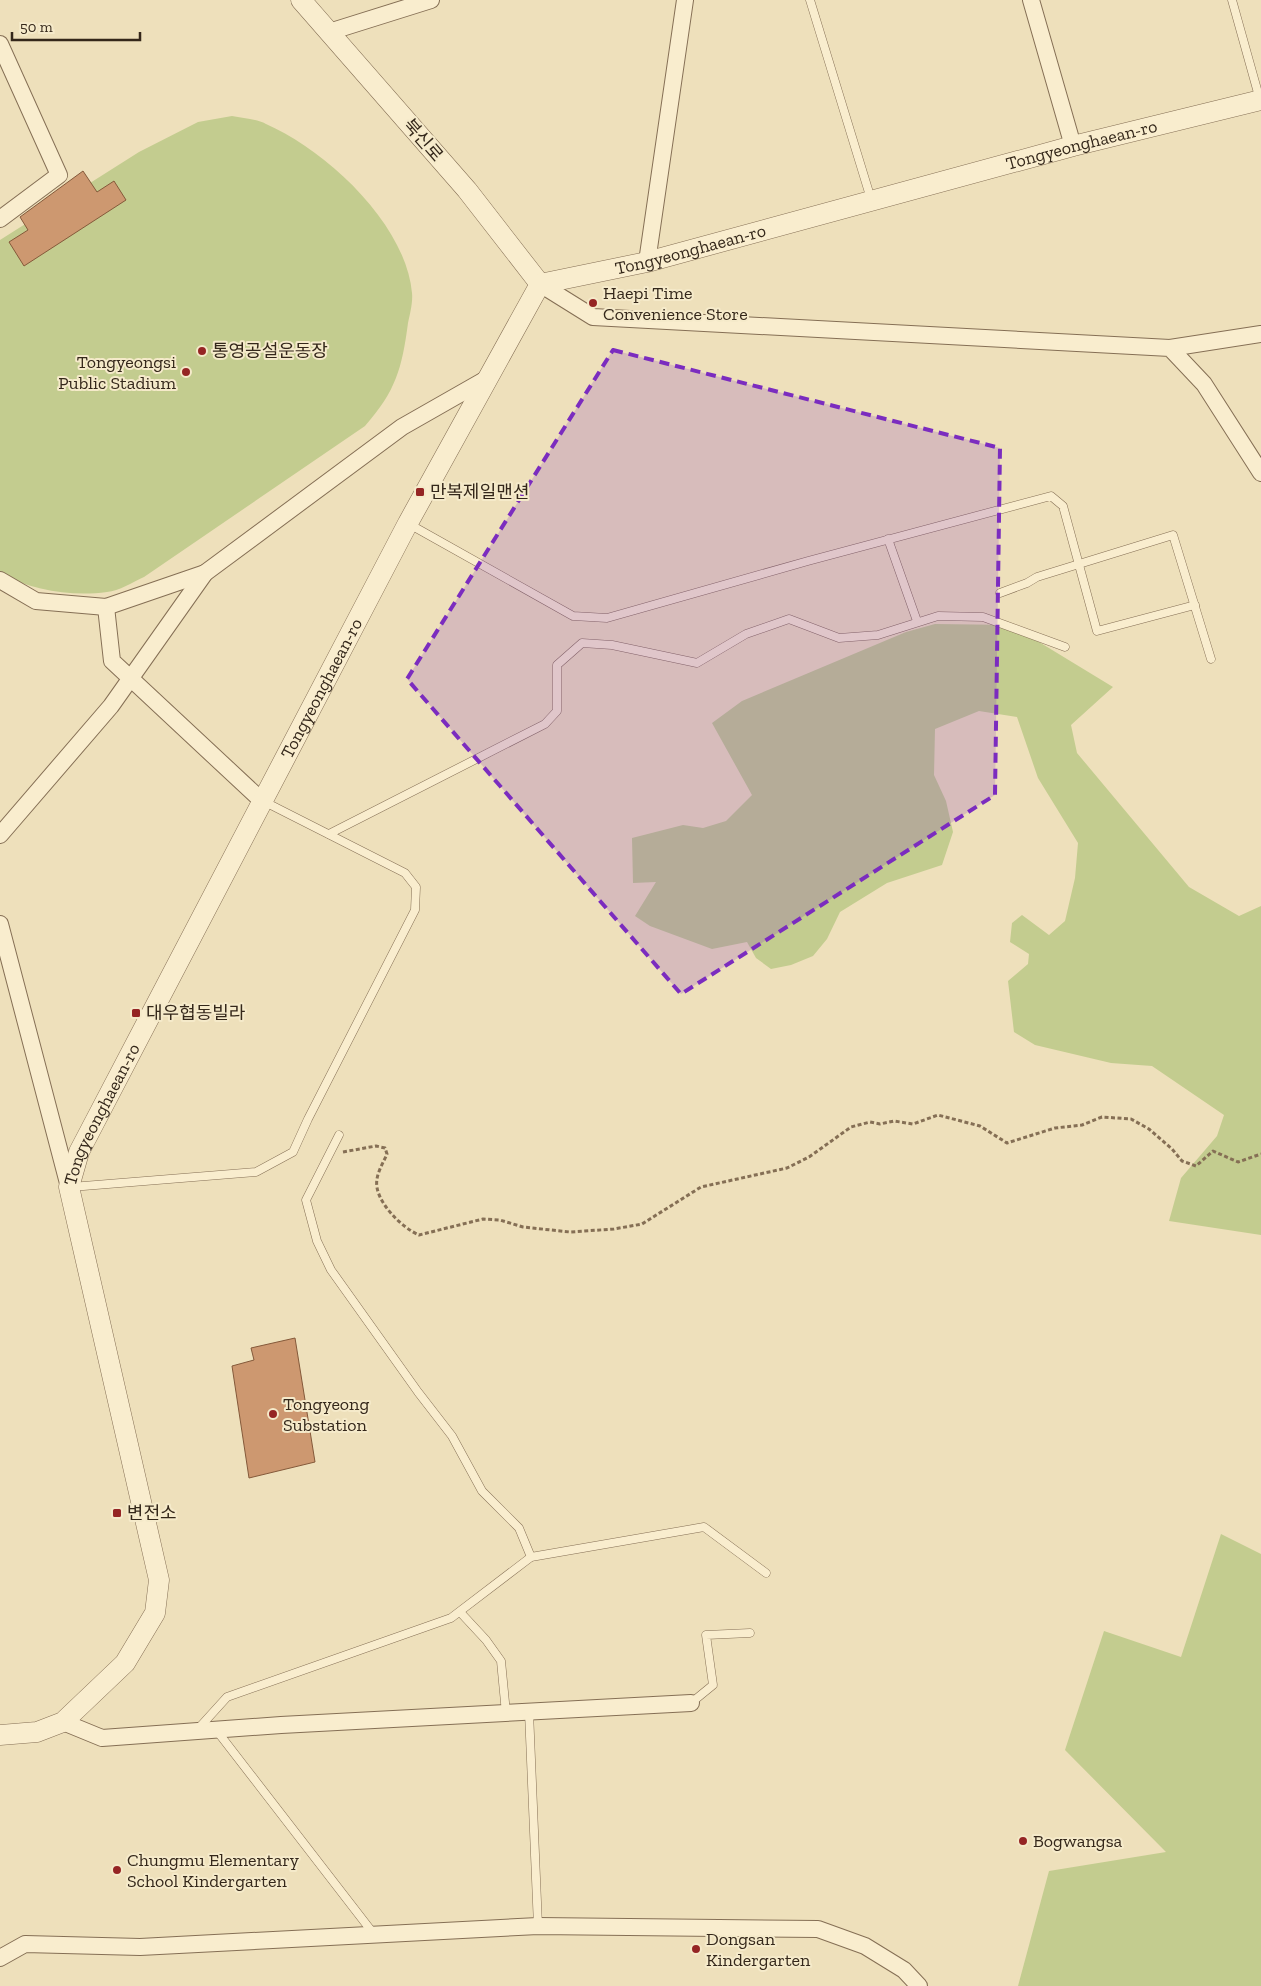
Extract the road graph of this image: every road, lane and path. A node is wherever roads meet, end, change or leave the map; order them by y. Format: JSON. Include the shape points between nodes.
{"nodes":[{"id":1,"x":301,"y":0,"type":"edge"},
{"id":2,"x":431,"y":0,"type":"edge"},
{"id":3,"x":685,"y":0,"type":"edge"},
{"id":4,"x":810,"y":0,"type":"edge"},
{"id":5,"x":1031,"y":0,"type":"edge"},
{"id":6,"x":1232,"y":0,"type":"edge"},
{"id":7,"x":329,"y":32,"type":"junction"},
{"id":8,"x":0,"y":44,"type":"edge"},
{"id":9,"x":1260,"y":100,"type":"edge"},
{"id":10,"x":1073,"y":146,"type":"junction"},
{"id":11,"x":872,"y":201,"type":"junction"},
{"id":12,"x":0,"y":219,"type":"edge"},
{"id":13,"x":647,"y":262,"type":"junction"},
{"id":14,"x":540,"y":284,"type":"junction"},
{"id":15,"x":1261,"y":334,"type":"edge"},
{"id":16,"x":1170,"y":348,"type":"junction"},
{"id":17,"x":488,"y":378,"type":"junction"},
{"id":18,"x":1261,"y":474,"type":"edge"},
{"id":19,"x":408,"y":523,"type":"junction"},
{"id":20,"x":888,"y":539,"type":"junction"},
{"id":21,"x":1078,"y":564,"type":"junction"},
{"id":22,"x":205,"y":573,"type":"junction"},
{"id":23,"x":0,"y":580,"type":"edge"},
{"id":24,"x":1000,"y":592,"type":"dead end"},
{"id":25,"x":1195,"y":604,"type":"junction"},
{"id":26,"x":106,"y":607,"type":"junction"},
{"id":27,"x":917,"y":622,"type":"junction"},
{"id":28,"x":1065,"y":647,"type":"dead end"},
{"id":29,"x":1210,"y":659,"type":"dead end"},
{"id":30,"x":131,"y":678,"type":"junction"},
{"id":31,"x":262,"y":801,"type":"junction"},
{"id":32,"x":329,"y":834,"type":"junction"},
{"id":33,"x":0,"y":835,"type":"edge"},
{"id":34,"x":0,"y":924,"type":"edge"},
{"id":35,"x":339,"y":1135,"type":"dead end"},
{"id":36,"x":329,"y":1154,"type":"junction"},
{"id":37,"x":1261,"y":1154,"type":"edge"},
{"id":38,"x":69,"y":1187,"type":"junction"},
{"id":39,"x":531,"y":1557,"type":"junction"},
{"id":40,"x":766,"y":1572,"type":"dead end"},
{"id":41,"x":460,"y":1612,"type":"junction"},
{"id":42,"x":750,"y":1633,"type":"dead end"},
{"id":43,"x":691,"y":1703,"type":"joint"},
{"id":44,"x":529,"y":1712,"type":"junction"},
{"id":45,"x":506,"y":1713,"type":"junction"},
{"id":46,"x":63,"y":1722,"type":"junction"},
{"id":47,"x":216,"y":1729,"type":"junction"},
{"id":48,"x":197,"y":1731,"type":"junction"},
{"id":49,"x":0,"y":1735,"type":"edge"},
{"id":50,"x":538,"y":1926,"type":"junction"},
{"id":51,"x":372,"y":1933,"type":"junction"},
{"id":52,"x":0,"y":1958,"type":"edge"},
{"id":53,"x":919,"y":1986,"type":"edge"}],
"edges":[{"from":1,"to":7,"type":"street","name":"북신로"},
{"from":2,"to":7,"type":"street"},
{"from":3,"to":13,"type":"street"},
{"from":4,"to":11,"type":"lane"},
{"from":5,"to":10,"type":"street"},
{"from":6,"to":9,"type":"lane"},
{"from":7,"to":14,"type":"street","name":"북신로","via":[[467,190]]},
{"from":8,"to":12,"type":"street","via":[[59,176]]},
{"from":9,"to":10,"type":"street","name":"Tongyeonghaean-ro"},
{"from":10,"to":11,"type":"street","name":"Tongyeonghaean-ro"},
{"from":11,"to":13,"type":"street","name":"Tongyeonghaean-ro"},
{"from":13,"to":14,"type":"street","name":"Tongyeonghaean-ro"},
{"from":14,"to":16,"type":"street","via":[[593,317]]},
{"from":14,"to":17,"type":"street","name":"Tongyeonghaean-ro"},
{"from":15,"to":16,"type":"street"},
{"from":16,"to":18,"type":"street","via":[[1204,384]]},
{"from":17,"to":19,"type":"street","name":"Tongyeonghaean-ro"},
{"from":17,"to":22,"type":"street","via":[[402,427]]},
{"from":19,"to":20,"type":"lane","via":[[573,616],[607,618]]},
{"from":19,"to":31,"type":"street","name":"Tongyeonghaean-ro"},
{"from":20,"to":21,"type":"lane","via":[[1051,496],[1063,506]]},
{"from":20,"to":27,"type":"lane"},
{"from":21,"to":24,"type":"lane"},
{"from":21,"to":25,"type":"lane","via":[[1097,631]]},
{"from":21,"to":25,"type":"lane","via":[[1173,535]]},
{"from":22,"to":26,"type":"street"},
{"from":22,"to":30,"type":"street"},
{"from":23,"to":26,"type":"street","via":[[36,601]]},
{"from":25,"to":29,"type":"lane"},
{"from":26,"to":30,"type":"street","via":[[112,660]]},
{"from":27,"to":28,"type":"lane","via":[[938,616],[983,617]]},
{"from":27,"to":32,"type":"lane","via":[[878,635],[840,638],[789,619],[746,634],[697,663],[612,645],[582,643],[557,665],[557,711],[545,724]]},
{"from":30,"to":31,"type":"street"},
{"from":30,"to":33,"type":"street","via":[[112,706]]},
{"from":31,"to":32,"type":"lane"},
{"from":31,"to":38,"type":"street","name":"Tongyeonghaean-ro","via":[[80,1152]]},
{"from":32,"to":38,"type":"lane","via":[[405,873],[416,886],[416,910],[293,1152],[256,1172]]},
{"from":34,"to":38,"type":"street"},
{"from":35,"to":36,"type":"lane"},
{"from":36,"to":37,"type":"path","via":[[376,1146],[385,1148],[387,1154],[377,1180],[382,1199],[400,1224],[420,1235],[483,1219],[570,1232],[642,1224],[701,1187],[787,1168],[809,1157],[850,1127],[870,1122],[913,1124],[938,1114],[980,1126],[1007,1143],[1055,1128],[1082,1126],[1102,1117],[1131,1119],[1140,1123],[1182,1161],[1196,1166],[1213,1151],[1238,1162]]},
{"from":36,"to":39,"type":"lane","via":[[306,1200],[317,1241],[331,1270],[452,1436],[482,1491],[519,1528]]},
{"from":38,"to":46,"type":"street","name":"Tongyeonghaean-ro","via":[[159,1580],[155,1614],[125,1663]]},
{"from":39,"to":40,"type":"lane","via":[[704,1528]]},
{"from":39,"to":41,"type":"lane"},
{"from":41,"to":45,"type":"lane","via":[[501,1661]]},
{"from":41,"to":48,"type":"lane","via":[[451,1618],[227,1697]]},
{"from":42,"to":43,"type":"lane","via":[[706,1635],[713,1685]]},
{"from":43,"to":44,"type":"street"},
{"from":44,"to":45,"type":"street"},
{"from":44,"to":50,"type":"lane"},
{"from":45,"to":47,"type":"street"},
{"from":46,"to":48,"type":"street","via":[[102,1738]]},
{"from":46,"to":49,"type":"street","name":"Tongyeonghaean-ro","via":[[37,1732]]},
{"from":47,"to":48,"type":"street"},
{"from":47,"to":51,"type":"lane"},
{"from":50,"to":51,"type":"street"},
{"from":50,"to":53,"type":"street","via":[[818,1929],[865,1946],[904,1970]]},
{"from":51,"to":52,"type":"street","via":[[140,1947],[25,1944]]}]}
